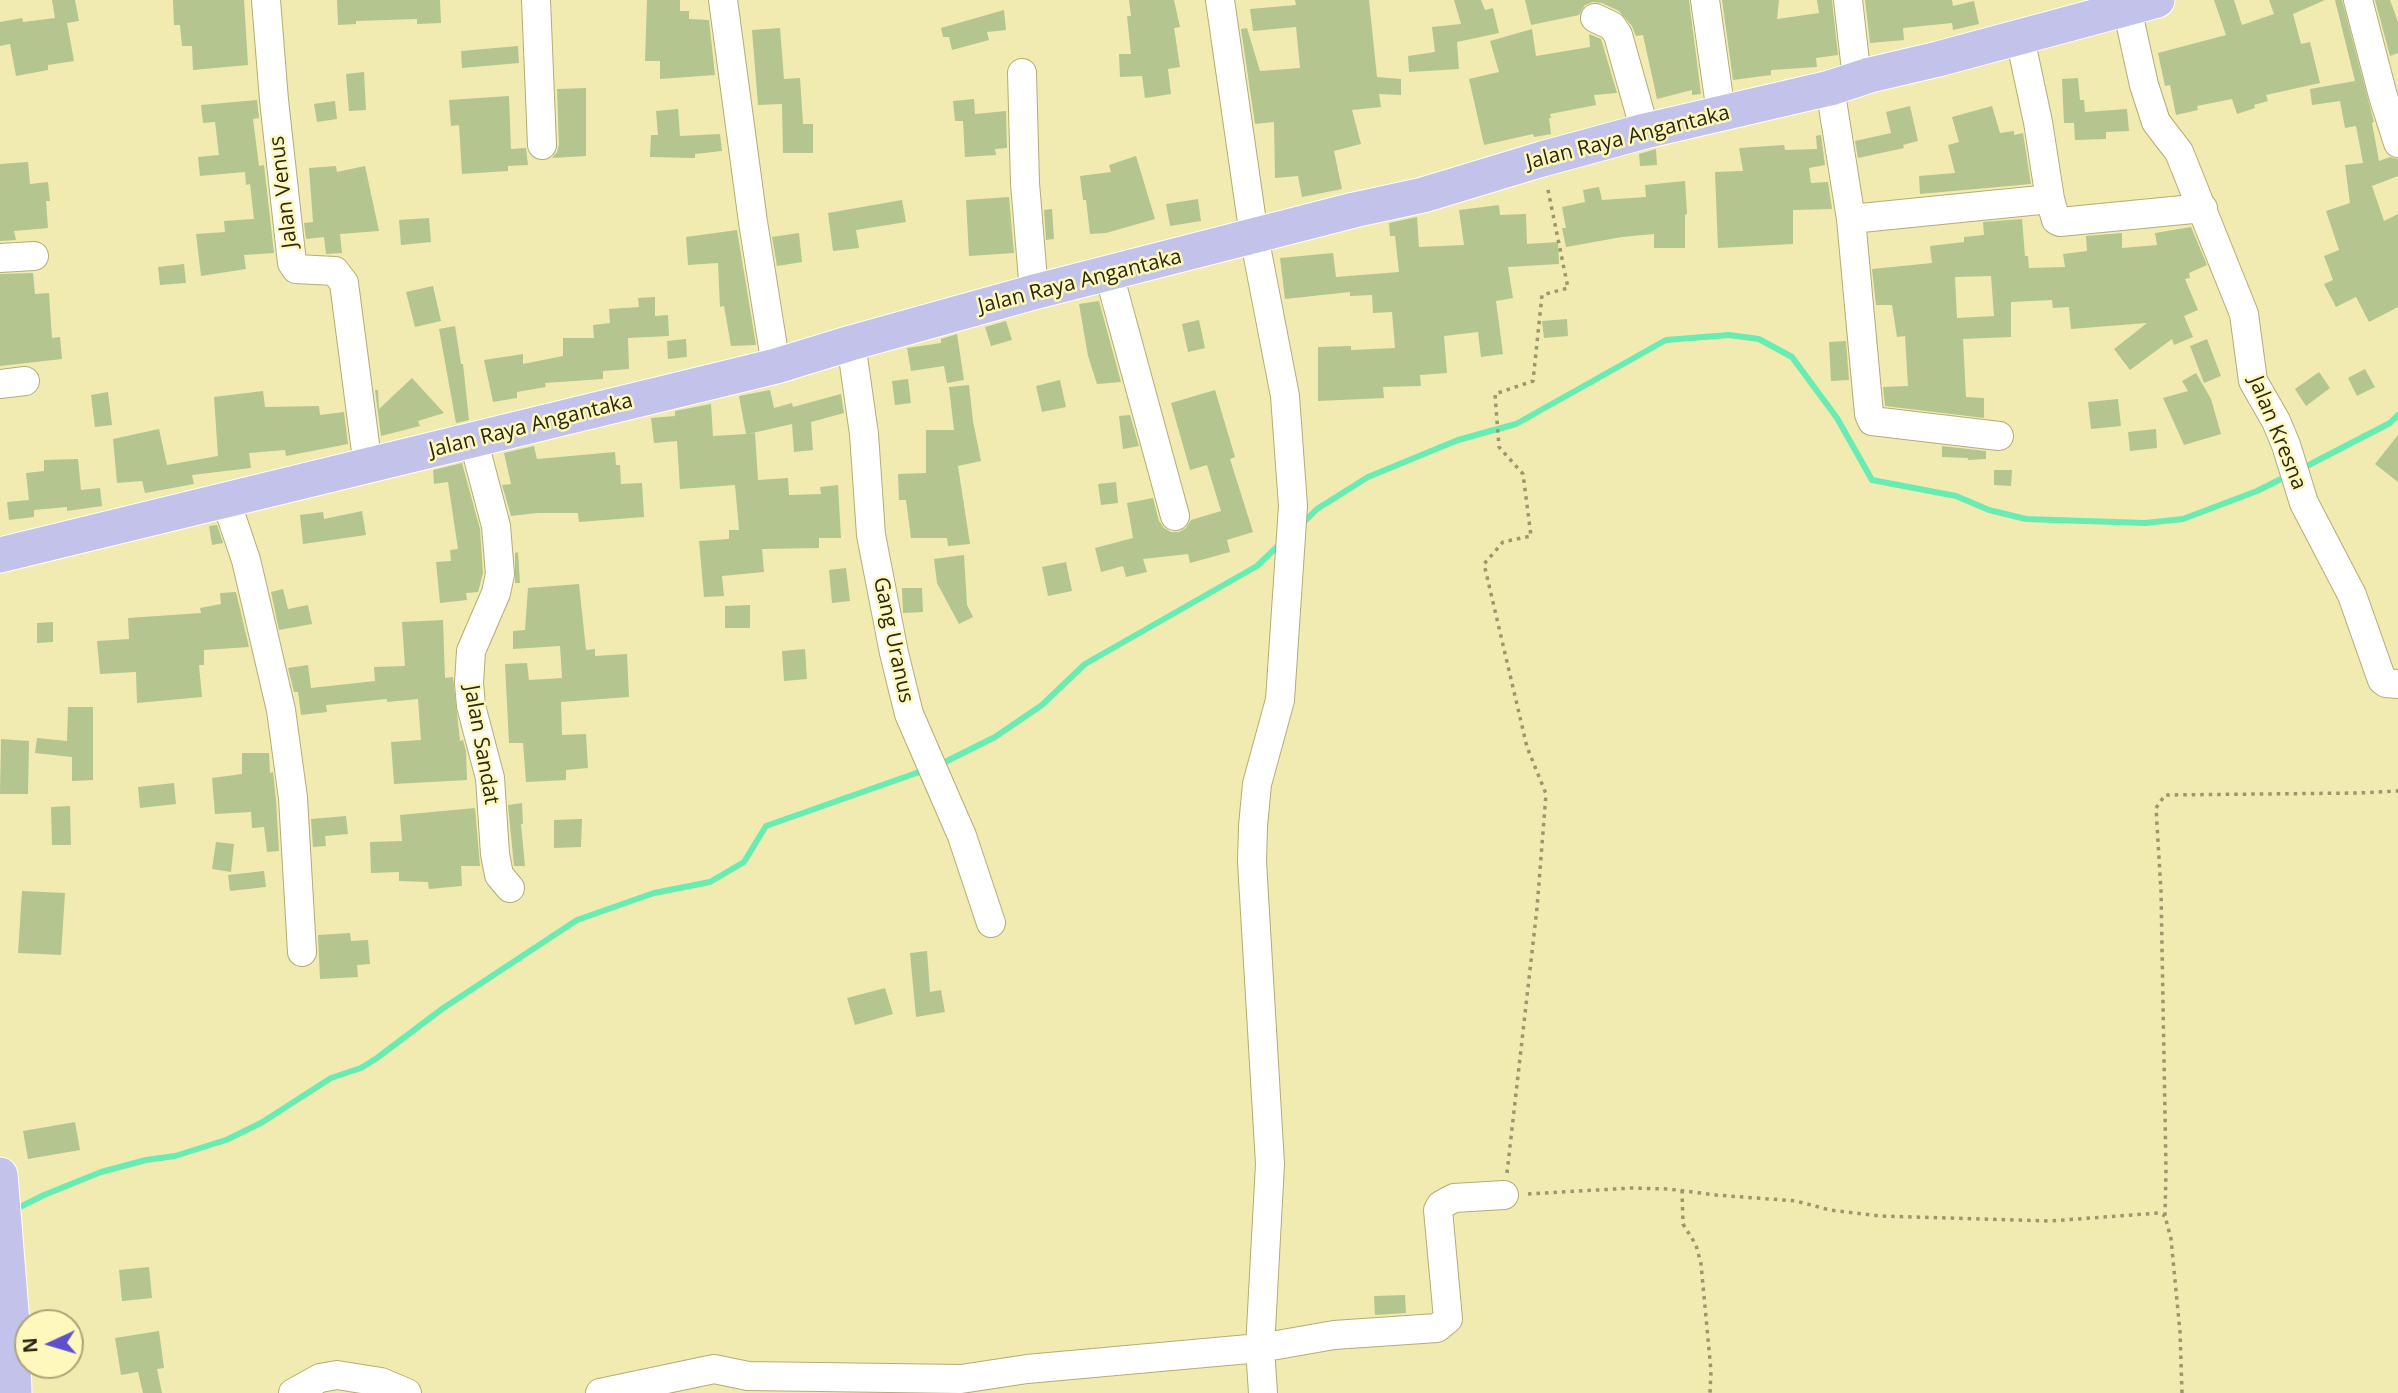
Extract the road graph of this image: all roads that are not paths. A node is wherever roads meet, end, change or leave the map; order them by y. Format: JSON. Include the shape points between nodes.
{"nodes":[{"id":1,"x":265,"y":0,"type":"edge"},
{"id":2,"x":536,"y":0,"type":"edge"},
{"id":3,"x":723,"y":0,"type":"edge"},
{"id":4,"x":1220,"y":0,"type":"edge"},
{"id":5,"x":1705,"y":0,"type":"edge"},
{"id":6,"x":1848,"y":0,"type":"edge"},
{"id":7,"x":2358,"y":0,"type":"edge"},
{"id":8,"x":2120,"y":6,"type":"edge"},
{"id":9,"x":1595,"y":18,"type":"dead end"},
{"id":10,"x":2020,"y":38,"type":"junction"},
{"id":11,"x":1022,"y":73,"type":"dead end"},
{"id":12,"x":1844,"y":83,"type":"junction"},
{"id":13,"x":1721,"y":113,"type":"junction"},
{"id":14,"x":1645,"y":131,"type":"junction"},
{"id":15,"x":2398,"y":144,"type":"edge"},
{"id":16,"x":542,"y":145,"type":"dead end"},
{"id":17,"x":2050,"y":199,"type":"junction"},
{"id":18,"x":2203,"y":208,"type":"junction"},
{"id":19,"x":1851,"y":219,"type":"junction"},
{"id":20,"x":1254,"y":236,"type":"junction"},
{"id":21,"x":34,"y":256,"type":"dead end"},
{"id":22,"x":0,"y":258,"type":"edge"},
{"id":23,"x":1109,"y":274,"type":"junction"},
{"id":24,"x":1034,"y":292,"type":"junction"},
{"id":25,"x":851,"y":343,"type":"junction"},
{"id":26,"x":776,"y":366,"type":"junction"},
{"id":27,"x":1999,"y":436,"type":"dead end"},
{"id":28,"x":473,"y":439,"type":"junction"},
{"id":29,"x":368,"y":467,"type":"junction"},
{"id":30,"x":226,"y":500,"type":"junction"},
{"id":31,"x":1175,"y":516,"type":"dead end"},
{"id":32,"x":0,"y":555,"type":"edge"},
{"id":33,"x":2398,"y":684,"type":"edge"},
{"id":34,"x":510,"y":888,"type":"dead end"},
{"id":35,"x":991,"y":923,"type":"dead end"},
{"id":36,"x":302,"y":952,"type":"dead end"},
{"id":37,"x":1504,"y":1195,"type":"road end"},
{"id":38,"x":2,"y":1200,"type":"edge"},
{"id":39,"x":1260,"y":1348,"type":"junction"},
{"id":40,"x":14,"y":1393,"type":"edge"},
{"id":41,"x":293,"y":1393,"type":"edge"},
{"id":42,"x":407,"y":1393,"type":"edge"},
{"id":43,"x":600,"y":1393,"type":"edge"},
{"id":44,"x":1263,"y":1393,"type":"edge"}],
"edges":[{"from":1,"to":29,"type":"street","name":"Jalan Venus","via":[[292,263],[296,269],[330,269],[344,283]]},
{"from":2,"to":16,"type":"street"},
{"from":3,"to":26,"type":"street"},
{"from":4,"to":20,"type":"street"},
{"from":5,"to":13,"type":"street"},
{"from":6,"to":12,"type":"street"},
{"from":7,"to":15,"type":"street"},
{"from":8,"to":10,"type":"main road","name":"Jalan Raya Angantaka"},
{"from":8,"to":18,"type":"street","name":"Jalan Kresna","via":[[2156,122],[2179,152]]},
{"from":9,"to":14,"type":"street","via":[[1612,26],[1618,35]]},
{"from":10,"to":12,"type":"main road","name":"Jalan Raya Angantaka"},
{"from":10,"to":17,"type":"street"},
{"from":11,"to":24,"type":"street"},
{"from":12,"to":13,"type":"main road","name":"Jalan Raya Angantaka"},
{"from":12,"to":19,"type":"street"},
{"from":13,"to":14,"type":"main road","name":"Jalan Raya Angantaka"},
{"from":14,"to":20,"type":"main road","name":"Jalan Raya Angantaka","via":[[1423,195]]},
{"from":17,"to":18,"type":"street","via":[[2060,222]]},
{"from":17,"to":19,"type":"street"},
{"from":18,"to":33,"type":"street","name":"Jalan Kresna","via":[[2244,314],[2253,381],[2276,421],[2304,503],[2352,595],[2382,680]]},
{"from":19,"to":27,"type":"street","via":[[1872,421]]},
{"from":20,"to":23,"type":"main road","name":"Jalan Raya Angantaka"},
{"from":20,"to":39,"type":"street","via":[[1285,396],[1293,506],[1280,700],[1257,784],[1252,826],[1270,1164]]},
{"from":21,"to":22,"type":"street"},
{"from":23,"to":24,"type":"main road","name":"Jalan Raya Angantaka"},
{"from":23,"to":31,"type":"street"},
{"from":24,"to":25,"type":"main road","name":"Jalan Raya Angantaka"},
{"from":25,"to":26,"type":"main road","name":"Jalan Raya Angantaka"},
{"from":25,"to":35,"type":"street","name":"Gang Uranus","via":[[872,535],[894,653],[909,714],[962,836]]},
{"from":26,"to":28,"type":"main road","name":"Jalan Raya Angantaka"},
{"from":28,"to":29,"type":"main road","name":"Jalan Raya Angantaka"},
{"from":28,"to":34,"type":"street","name":"Jalan Sandat","via":[[496,526],[500,574],[471,651],[469,683],[490,778],[499,875]]},
{"from":29,"to":30,"type":"main road","name":"Jalan Raya Angantaka"},
{"from":30,"to":32,"type":"main road","name":"Jalan Raya Angantaka"},
{"from":30,"to":36,"type":"street","via":[[246,560],[281,710],[293,798]]},
{"from":37,"to":39,"type":"street","via":[[1454,1198],[1438,1210],[1448,1320],[1444,1324]]},
{"from":38,"to":40,"type":"main road"},
{"from":39,"to":43,"type":"street","via":[[961,1379],[748,1376],[714,1369]]},
{"from":39,"to":44,"type":"street"},
{"from":41,"to":42,"type":"street","via":[[320,1378],[337,1375],[381,1382]]}]}
